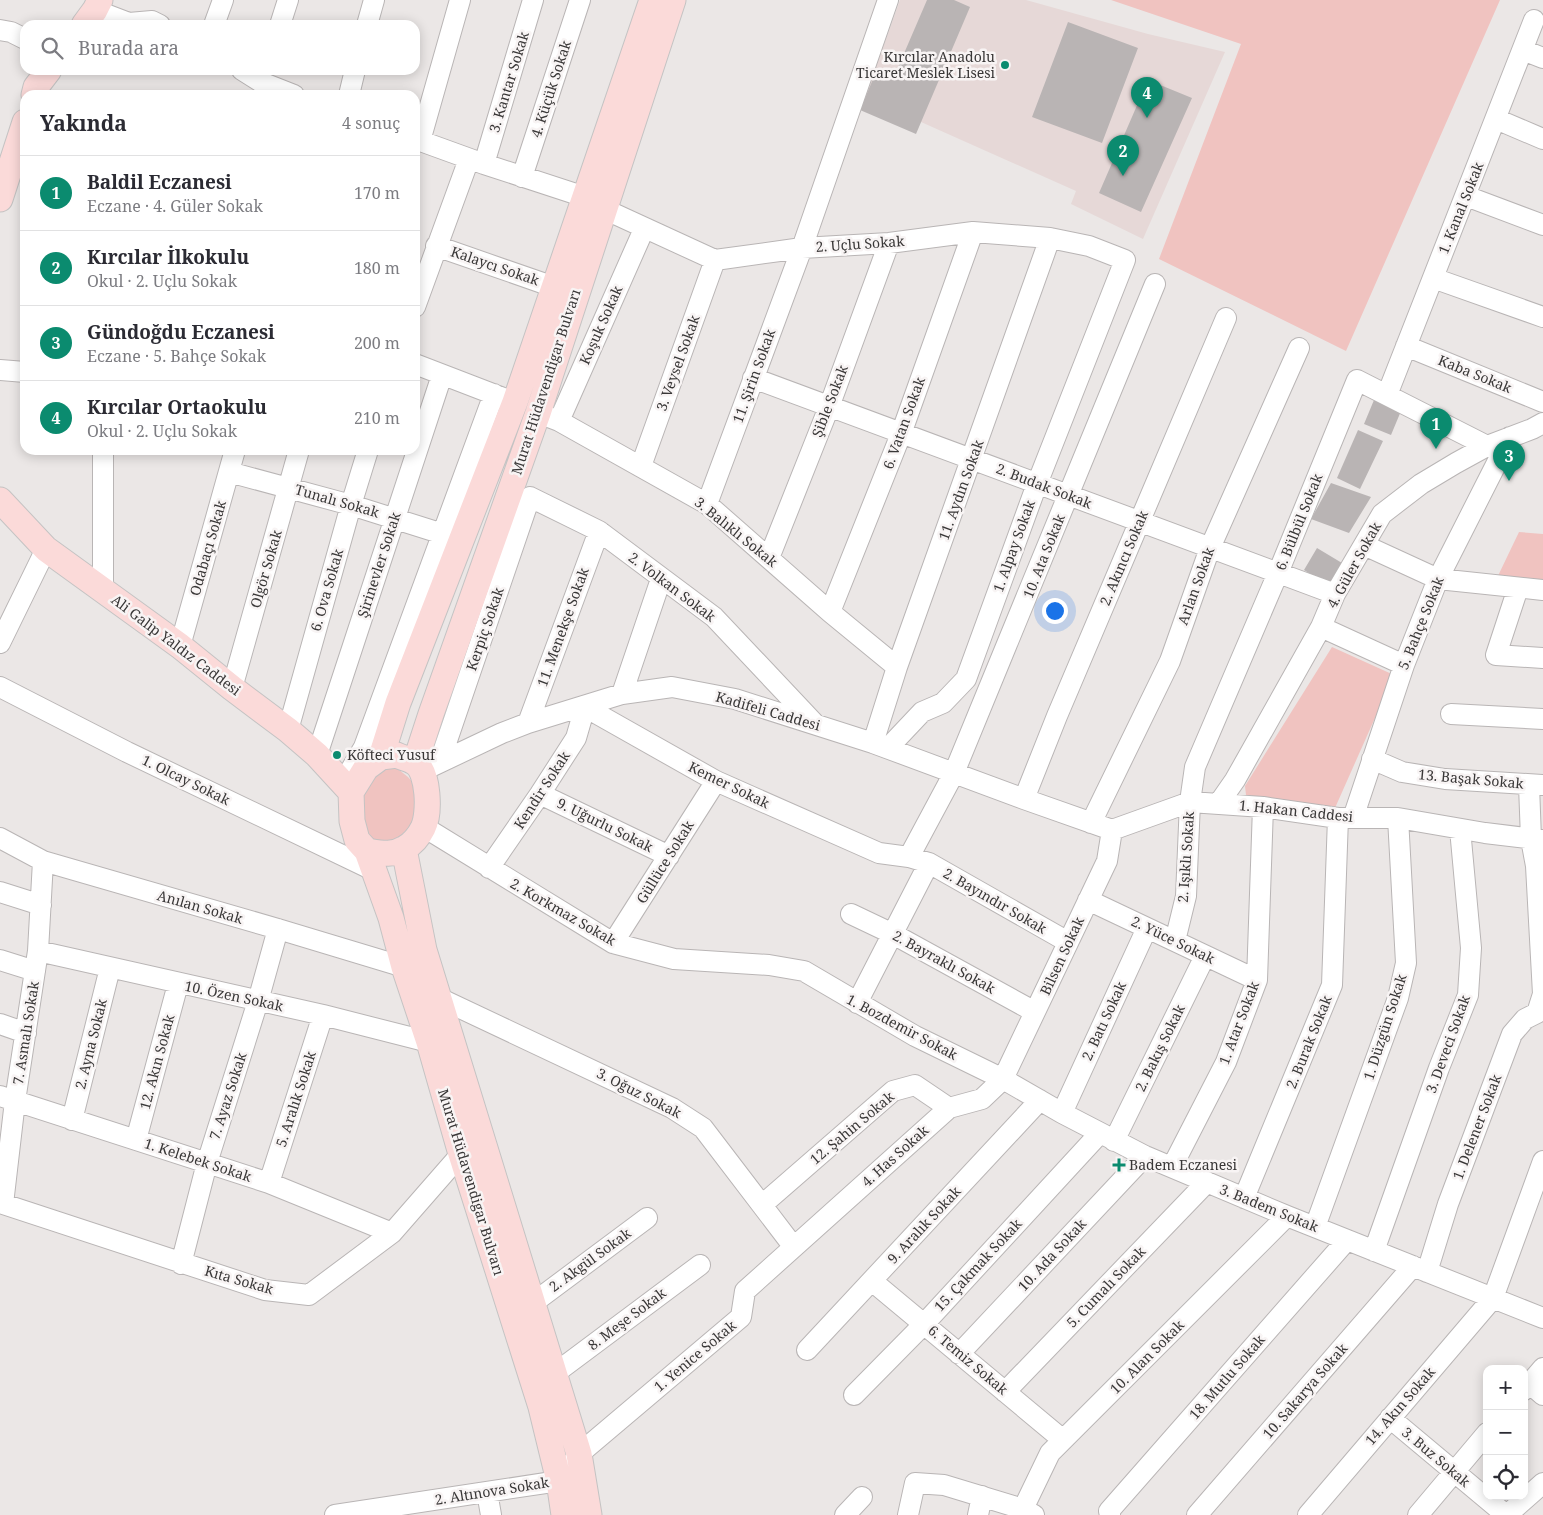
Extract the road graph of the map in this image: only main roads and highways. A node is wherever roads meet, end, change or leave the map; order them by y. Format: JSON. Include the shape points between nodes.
{"nodes":[{"id":1,"x":652,"y":0,"type":"edge"},
{"id":2,"x":673,"y":0,"type":"edge"},
{"id":3,"x":45,"y":75,"type":"edge"},
{"id":4,"x":35,"y":90,"type":"edge"},
{"id":5,"x":20,"y":138,"type":"edge"},
{"id":6,"x":0,"y":200,"type":"edge"},
{"id":7,"x":594,"y":203,"type":"junction"},
{"id":8,"x":0,"y":500,"type":"edge"},
{"id":9,"x":381,"y":757,"type":"junction"},
{"id":10,"x":426,"y":765,"type":"junction"},
{"id":11,"x":347,"y":787,"type":"junction"},
{"id":12,"x":404,"y":849,"type":"junction"},
{"id":13,"x":370,"y":860,"type":"junction"},
{"id":14,"x":564,"y":1515,"type":"edge"},
{"id":15,"x":589,"y":1515,"type":"edge"}],
"edges":[{"from":1,"to":7,"type":"main road","name":"Murat Hüdavendigar Bulvarı"},
{"from":2,"to":7,"type":"main road","name":"Murat Hüdavendigar Bulvarı"},
{"from":3,"to":4,"type":"main road"},
{"from":5,"to":6,"type":"main road"},
{"from":7,"to":9,"type":"main road","name":"Murat Hüdavendigar Bulvarı","via":[[504,398]]},
{"from":7,"to":10,"type":"main road","name":"Murat Hüdavendigar Bulvarı","via":[[548,417],[431,714]]},
{"from":8,"to":11,"type":"main road","name":"Ali Galip Yaldız Caddesi","via":[[46,549],[180,646],[288,730]]},
{"from":9,"to":10,"type":"main road","via":[[397,755]]},
{"from":9,"to":11,"type":"main road"},
{"from":10,"to":12,"type":"main road","via":[[424,827]]},
{"from":11,"to":13,"type":"main road","via":[[357,840]]},
{"from":12,"to":13,"type":"main road"},
{"from":12,"to":15,"type":"main road","name":"Murat Hüdavendigar Bulvarı","via":[[424,950],[579,1454]]},
{"from":13,"to":14,"type":"main road","name":"Murat Hüdavendigar Bulvarı","via":[[391,918],[541,1407]]}]}
